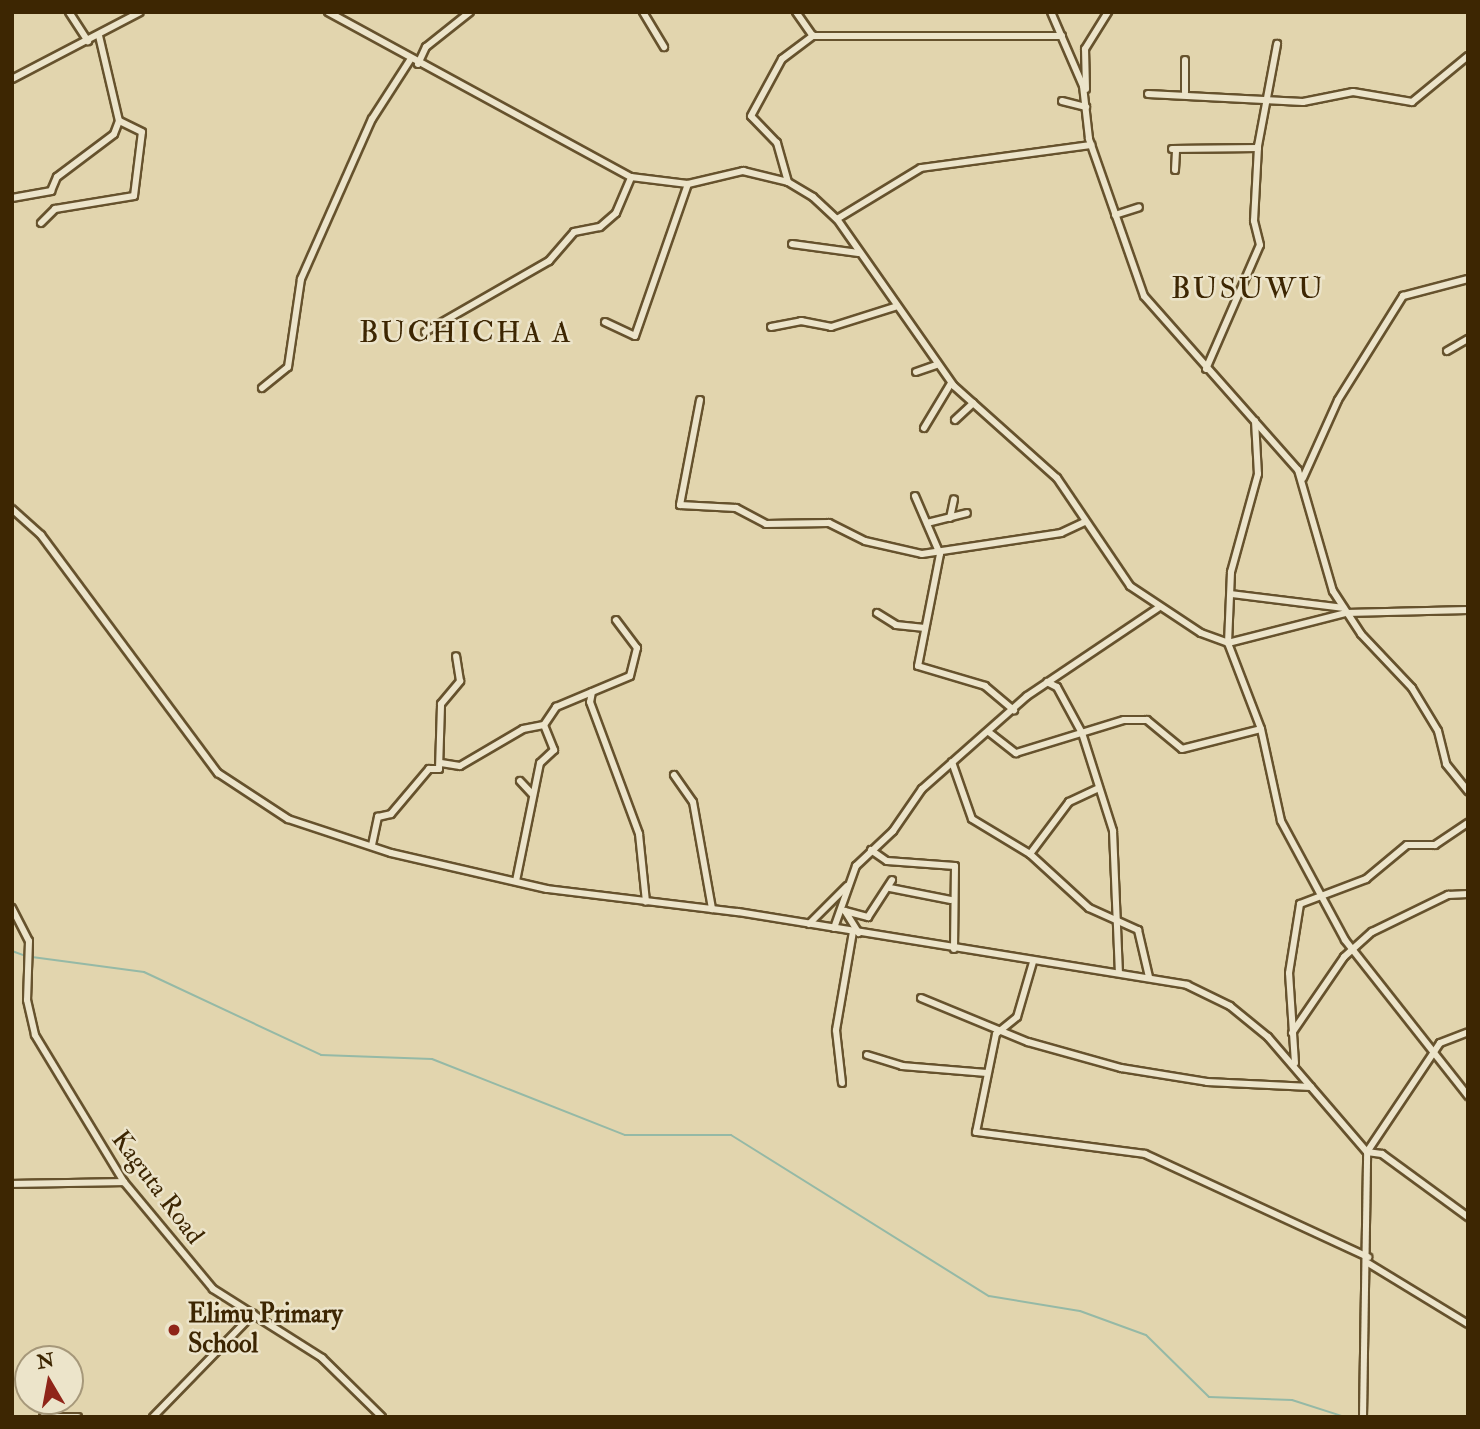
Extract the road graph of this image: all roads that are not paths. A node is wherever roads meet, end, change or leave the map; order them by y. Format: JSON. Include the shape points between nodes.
{"nodes":[{"id":1,"x":69,"y":12,"type":"edge"},
{"id":2,"x":140,"y":12,"type":"edge"},
{"id":3,"x":328,"y":12,"type":"edge"},
{"id":4,"x":470,"y":12,"type":"edge"},
{"id":5,"x":643,"y":12,"type":"edge"},
{"id":6,"x":796,"y":12,"type":"edge"},
{"id":7,"x":1051,"y":12,"type":"edge"},
{"id":8,"x":1108,"y":12,"type":"edge"},
{"id":9,"x":99,"y":36,"type":"junction"},
{"id":10,"x":813,"y":36,"type":"junction"},
{"id":11,"x":1062,"y":36,"type":"junction"},
{"id":12,"x":88,"y":41,"type":"junction"},
{"id":13,"x":1277,"y":44,"type":"dead end"},
{"id":14,"x":664,"y":47,"type":"dead end"},
{"id":15,"x":1468,"y":56,"type":"edge"},
{"id":16,"x":410,"y":60,"type":"junction"},
{"id":17,"x":1185,"y":60,"type":"dead end"},
{"id":18,"x":418,"y":64,"type":"junction"},
{"id":19,"x":12,"y":79,"type":"edge"},
{"id":20,"x":1185,"y":92,"type":"junction"},
{"id":21,"x":1148,"y":94,"type":"dead end"},
{"id":22,"x":1086,"y":98,"type":"junction"},
{"id":23,"x":1062,"y":101,"type":"dead end"},
{"id":24,"x":1266,"y":101,"type":"junction"},
{"id":25,"x":1086,"y":107,"type":"junction"},
{"id":26,"x":119,"y":121,"type":"junction"},
{"id":27,"x":1091,"y":145,"type":"junction"},
{"id":28,"x":1258,"y":148,"type":"junction"},
{"id":29,"x":1175,"y":170,"type":"dead end"},
{"id":30,"x":631,"y":177,"type":"junction"},
{"id":31,"x":789,"y":182,"type":"junction"},
{"id":32,"x":688,"y":184,"type":"junction"},
{"id":33,"x":12,"y":198,"type":"edge"},
{"id":34,"x":1139,"y":207,"type":"dead end"},
{"id":35,"x":1115,"y":215,"type":"junction"},
{"id":36,"x":837,"y":219,"type":"junction"},
{"id":37,"x":41,"y":223,"type":"dead end"},
{"id":38,"x":792,"y":244,"type":"dead end"},
{"id":39,"x":858,"y":253,"type":"junction"},
{"id":40,"x":1468,"y":279,"type":"edge"},
{"id":41,"x":895,"y":307,"type":"junction"},
{"id":42,"x":605,"y":322,"type":"dead end"},
{"id":43,"x":771,"y":327,"type":"dead end"},
{"id":44,"x":425,"y":332,"type":"dead end"},
{"id":45,"x":1468,"y":339,"type":"edge"},
{"id":46,"x":1447,"y":351,"type":"dead end"},
{"id":47,"x":936,"y":365,"type":"junction"},
{"id":48,"x":1206,"y":369,"type":"junction"},
{"id":49,"x":916,"y":372,"type":"dead end"},
{"id":50,"x":951,"y":383,"type":"junction"},
{"id":51,"x":262,"y":388,"type":"dead end"},
{"id":52,"x":700,"y":400,"type":"dead end"},
{"id":53,"x":973,"y":404,"type":"junction"},
{"id":54,"x":955,"y":420,"type":"dead end"},
{"id":55,"x":1255,"y":421,"type":"junction"},
{"id":56,"x":924,"y":428,"type":"dead end"},
{"id":57,"x":1302,"y":480,"type":"junction"},
{"id":58,"x":915,"y":496,"type":"dead end"},
{"id":59,"x":954,"y":499,"type":"dead end"},
{"id":60,"x":12,"y":509,"type":"edge"},
{"id":61,"x":967,"y":513,"type":"dead end"},
{"id":62,"x":950,"y":518,"type":"junction"},
{"id":63,"x":1085,"y":522,"type":"junction"},
{"id":64,"x":927,"y":523,"type":"junction"},
{"id":65,"x":940,"y":554,"type":"junction"},
{"id":66,"x":1231,"y":594,"type":"junction"},
{"id":67,"x":1158,"y":608,"type":"junction"},
{"id":68,"x":1345,"y":610,"type":"junction"},
{"id":69,"x":1468,"y":610,"type":"edge"},
{"id":70,"x":877,"y":613,"type":"dead end"},
{"id":71,"x":616,"y":621,"type":"dead end"},
{"id":72,"x":925,"y":628,"type":"junction"},
{"id":73,"x":1228,"y":643,"type":"junction"},
{"id":74,"x":456,"y":656,"type":"dead end"},
{"id":75,"x":1047,"y":682,"type":"junction"},
{"id":76,"x":592,"y":692,"type":"junction"},
{"id":77,"x":1014,"y":710,"type":"junction"},
{"id":78,"x":544,"y":725,"type":"junction"},
{"id":79,"x":1261,"y":729,"type":"junction"},
{"id":80,"x":990,"y":733,"type":"junction"},
{"id":81,"x":1082,"y":733,"type":"junction"},
{"id":82,"x":952,"y":762,"type":"junction"},
{"id":83,"x":441,"y":764,"type":"junction"},
{"id":84,"x":674,"y":775,"type":"dead end"},
{"id":85,"x":520,"y":781,"type":"dead end"},
{"id":86,"x":1099,"y":788,"type":"junction"},
{"id":87,"x":1468,"y":791,"type":"edge"},
{"id":88,"x":532,"y":794,"type":"junction"},
{"id":89,"x":1468,"y":823,"type":"edge"},
{"id":90,"x":372,"y":845,"type":"junction"},
{"id":91,"x":870,"y":850,"type":"junction"},
{"id":92,"x":1030,"y":854,"type":"junction"},
{"id":93,"x":892,"y":880,"type":"dead end"},
{"id":94,"x":516,"y":881,"type":"junction"},
{"id":95,"x":847,"y":886,"type":"junction"},
{"id":96,"x":890,"y":888,"type":"junction"},
{"id":97,"x":1320,"y":892,"type":"junction"},
{"id":98,"x":1468,"y":894,"type":"edge"},
{"id":99,"x":951,"y":900,"type":"junction"},
{"id":100,"x":646,"y":902,"type":"junction"},
{"id":101,"x":842,"y":902,"type":"junction"},
{"id":102,"x":12,"y":908,"type":"edge"},
{"id":103,"x":712,"y":909,"type":"junction"},
{"id":104,"x":845,"y":911,"type":"junction"},
{"id":105,"x":1119,"y":920,"type":"junction"},
{"id":106,"x":809,"y":924,"type":"junction"},
{"id":107,"x":834,"y":928,"type":"junction"},
{"id":108,"x":856,"y":932,"type":"junction"},
{"id":109,"x":954,"y":949,"type":"junction"},
{"id":110,"x":1354,"y":950,"type":"junction"},
{"id":111,"x":1032,"y":962,"type":"junction"},
{"id":112,"x":1119,"y":973,"type":"junction"},
{"id":113,"x":1149,"y":977,"type":"junction"},
{"id":114,"x":920,"y":998,"type":"dead end"},
{"id":115,"x":999,"y":1030,"type":"junction"},
{"id":116,"x":1468,"y":1032,"type":"edge"},
{"id":117,"x":1292,"y":1033,"type":"junction"},
{"id":118,"x":867,"y":1055,"type":"dead end"},
{"id":119,"x":1435,"y":1055,"type":"junction"},
{"id":120,"x":1295,"y":1063,"type":"junction"},
{"id":121,"x":987,"y":1073,"type":"junction"},
{"id":122,"x":842,"y":1083,"type":"dead end"},
{"id":123,"x":1311,"y":1087,"type":"junction"},
{"id":124,"x":1468,"y":1096,"type":"edge"},
{"id":125,"x":1367,"y":1152,"type":"junction"},
{"id":126,"x":124,"y":1182,"type":"junction"},
{"id":127,"x":12,"y":1184,"type":"edge"},
{"id":128,"x":1468,"y":1217,"type":"edge"},
{"id":129,"x":1368,"y":1260,"type":"junction"},
{"id":130,"x":253,"y":1314,"type":"junction"},
{"id":131,"x":1468,"y":1324,"type":"edge"},
{"id":132,"x":43,"y":1417,"type":"edge"},
{"id":133,"x":78,"y":1417,"type":"edge"},
{"id":134,"x":153,"y":1417,"type":"edge"},
{"id":135,"x":382,"y":1417,"type":"edge"},
{"id":136,"x":1363,"y":1417,"type":"edge"}],
"edges":[{"from":1,"to":12,"type":"street"},
{"from":2,"to":9,"type":"street"},
{"from":3,"to":16,"type":"street"},
{"from":4,"to":18,"type":"street","via":[[426,47]]},
{"from":5,"to":14,"type":"street"},
{"from":6,"to":10,"type":"street"},
{"from":7,"to":11,"type":"street"},
{"from":8,"to":22,"type":"street","via":[[1085,49]]},
{"from":9,"to":12,"type":"street"},
{"from":9,"to":26,"type":"street"},
{"from":10,"to":11,"type":"street"},
{"from":10,"to":31,"type":"street","via":[[782,59],[751,116],[777,144]]},
{"from":11,"to":22,"type":"street"},
{"from":12,"to":19,"type":"street"},
{"from":13,"to":24,"type":"street"},
{"from":15,"to":24,"type":"street","via":[[1412,102],[1353,92]]},
{"from":16,"to":18,"type":"street"},
{"from":16,"to":51,"type":"street","via":[[372,119],[301,279],[288,367]]},
{"from":17,"to":20,"type":"street"},
{"from":18,"to":30,"type":"street"},
{"from":20,"to":21,"type":"street"},
{"from":20,"to":24,"type":"street"},
{"from":22,"to":25,"type":"street"},
{"from":23,"to":25,"type":"street"},
{"from":24,"to":28,"type":"street"},
{"from":25,"to":27,"type":"street"},
{"from":26,"to":33,"type":"street","via":[[114,134],[57,177],[51,191]]},
{"from":26,"to":37,"type":"street","via":[[142,132],[134,196],[55,209]]},
{"from":27,"to":35,"type":"street"},
{"from":27,"to":36,"type":"street","via":[[921,168]]},
{"from":28,"to":29,"type":"street","via":[[1174,149]]},
{"from":28,"to":48,"type":"street","via":[[1254,221],[1260,245]]},
{"from":30,"to":32,"type":"street"},
{"from":30,"to":44,"type":"street","via":[[616,213],[600,227],[574,232],[549,261]]},
{"from":31,"to":32,"type":"street","via":[[744,171]]},
{"from":31,"to":36,"type":"street"},
{"from":32,"to":42,"type":"street","via":[[635,336]]},
{"from":34,"to":35,"type":"street"},
{"from":35,"to":48,"type":"street","via":[[1144,296]]},
{"from":36,"to":39,"type":"street"},
{"from":38,"to":39,"type":"street"},
{"from":39,"to":41,"type":"street"},
{"from":40,"to":57,"type":"street","via":[[1403,296],[1338,400]]},
{"from":41,"to":43,"type":"street","via":[[831,327],[801,321]]},
{"from":41,"to":47,"type":"street"},
{"from":45,"to":46,"type":"street"},
{"from":47,"to":49,"type":"street"},
{"from":47,"to":50,"type":"street"},
{"from":48,"to":55,"type":"street"},
{"from":50,"to":53,"type":"street"},
{"from":50,"to":56,"type":"street"},
{"from":52,"to":65,"type":"street","via":[[680,505],[736,508],[766,524],[829,523],[898,550]]},
{"from":53,"to":54,"type":"street"},
{"from":53,"to":63,"type":"street","via":[[1039,459]]},
{"from":55,"to":57,"type":"street"},
{"from":55,"to":66,"type":"street","via":[[1258,474],[1242,523]]},
{"from":57,"to":68,"type":"street","via":[[1324,569]]},
{"from":58,"to":64,"type":"street"},
{"from":59,"to":62,"type":"street"},
{"from":60,"to":90,"type":"street","via":[[41,535],[218,773],[288,819]]},
{"from":61,"to":62,"type":"street"},
{"from":62,"to":64,"type":"street"},
{"from":63,"to":65,"type":"street","via":[[1061,533]]},
{"from":63,"to":67,"type":"street","via":[[1130,586]]},
{"from":64,"to":65,"type":"street"},
{"from":65,"to":72,"type":"street"},
{"from":66,"to":68,"type":"street"},
{"from":66,"to":73,"type":"street"},
{"from":67,"to":73,"type":"street"},
{"from":67,"to":75,"type":"street"},
{"from":68,"to":69,"type":"street"},
{"from":68,"to":73,"type":"street"},
{"from":68,"to":87,"type":"street","via":[[1412,688],[1438,731],[1446,764]]},
{"from":70,"to":72,"type":"street","via":[[896,625]]},
{"from":71,"to":76,"type":"street","via":[[637,648],[635,667],[625,680]]},
{"from":72,"to":77,"type":"street","via":[[918,666],[985,686]]},
{"from":73,"to":79,"type":"street"},
{"from":74,"to":83,"type":"street","via":[[460,681],[441,705]]},
{"from":75,"to":77,"type":"street"},
{"from":75,"to":81,"type":"street","via":[[1057,687]]},
{"from":76,"to":78,"type":"street","via":[[556,707]]},
{"from":76,"to":100,"type":"street","via":[[590,702],[639,834]]},
{"from":77,"to":80,"type":"street"},
{"from":78,"to":83,"type":"street","via":[[523,729],[460,766]]},
{"from":78,"to":88,"type":"street","via":[[554,750],[540,763]]},
{"from":79,"to":81,"type":"street","via":[[1182,749],[1147,720]]},
{"from":79,"to":97,"type":"street","via":[[1281,821]]},
{"from":80,"to":81,"type":"street","via":[[1016,753]]},
{"from":80,"to":82,"type":"street"},
{"from":81,"to":86,"type":"street"},
{"from":82,"to":91,"type":"street"},
{"from":82,"to":92,"type":"street","via":[[972,819]]},
{"from":83,"to":90,"type":"street","via":[[391,814],[378,817]]},
{"from":84,"to":103,"type":"street","via":[[693,802]]},
{"from":85,"to":88,"type":"street"},
{"from":86,"to":92,"type":"street","via":[[1069,802]]},
{"from":86,"to":105,"type":"street","via":[[1113,831]]},
{"from":88,"to":94,"type":"street"},
{"from":89,"to":97,"type":"street","via":[[1435,845],[1407,845],[1366,879]]},
{"from":90,"to":94,"type":"street"},
{"from":91,"to":95,"type":"street"},
{"from":91,"to":99,"type":"street","via":[[887,861],[955,866],[958,889]]},
{"from":92,"to":105,"type":"street","via":[[1089,908]]},
{"from":93,"to":96,"type":"street"},
{"from":94,"to":100,"type":"street"},
{"from":95,"to":101,"type":"street"},
{"from":95,"to":106,"type":"street"},
{"from":96,"to":99,"type":"street"},
{"from":96,"to":104,"type":"street","via":[[868,917]]},
{"from":97,"to":110,"type":"street"},
{"from":97,"to":117,"type":"street","via":[[1297,911],[1289,973]]},
{"from":98,"to":110,"type":"street","via":[[1436,901],[1373,932]]},
{"from":99,"to":109,"type":"street"},
{"from":100,"to":103,"type":"street"},
{"from":101,"to":104,"type":"street"},
{"from":101,"to":107,"type":"street"},
{"from":102,"to":126,"type":"street","name":"Kaguta Road","via":[[30,953],[28,1008],[46,1062]]},
{"from":103,"to":106,"type":"street"},
{"from":104,"to":108,"type":"street"},
{"from":105,"to":112,"type":"street"},
{"from":105,"to":113,"type":"street","via":[[1142,936]]},
{"from":106,"to":107,"type":"street"},
{"from":107,"to":108,"type":"street"},
{"from":108,"to":109,"type":"street"},
{"from":108,"to":122,"type":"street","via":[[836,1030]]},
{"from":109,"to":111,"type":"street"},
{"from":110,"to":117,"type":"street"},
{"from":110,"to":119,"type":"street"},
{"from":111,"to":112,"type":"street"},
{"from":111,"to":115,"type":"street","via":[[1017,1017]]},
{"from":112,"to":113,"type":"street"},
{"from":113,"to":120,"type":"street","via":[[1212,995]]},
{"from":114,"to":115,"type":"street"},
{"from":115,"to":121,"type":"street"},
{"from":115,"to":123,"type":"street","via":[[1166,1077]]},
{"from":116,"to":119,"type":"street","via":[[1455,1033]]},
{"from":117,"to":120,"type":"street"},
{"from":118,"to":121,"type":"street","via":[[902,1066]]},
{"from":119,"to":124,"type":"street"},
{"from":119,"to":125,"type":"street"},
{"from":120,"to":123,"type":"street"},
{"from":121,"to":129,"type":"street","via":[[976,1132],[1145,1154]]},
{"from":123,"to":125,"type":"street"},
{"from":125,"to":128,"type":"street","via":[[1382,1154]]},
{"from":125,"to":129,"type":"street"},
{"from":126,"to":127,"type":"street"},
{"from":126,"to":130,"type":"street","name":"Kaguta Road","via":[[213,1289]]},
{"from":129,"to":131,"type":"street"},
{"from":129,"to":136,"type":"street"},
{"from":130,"to":134,"type":"street"},
{"from":130,"to":135,"type":"street","name":"Kaguta Road","via":[[342,1374]]},
{"from":132,"to":133,"type":"street"}]}
